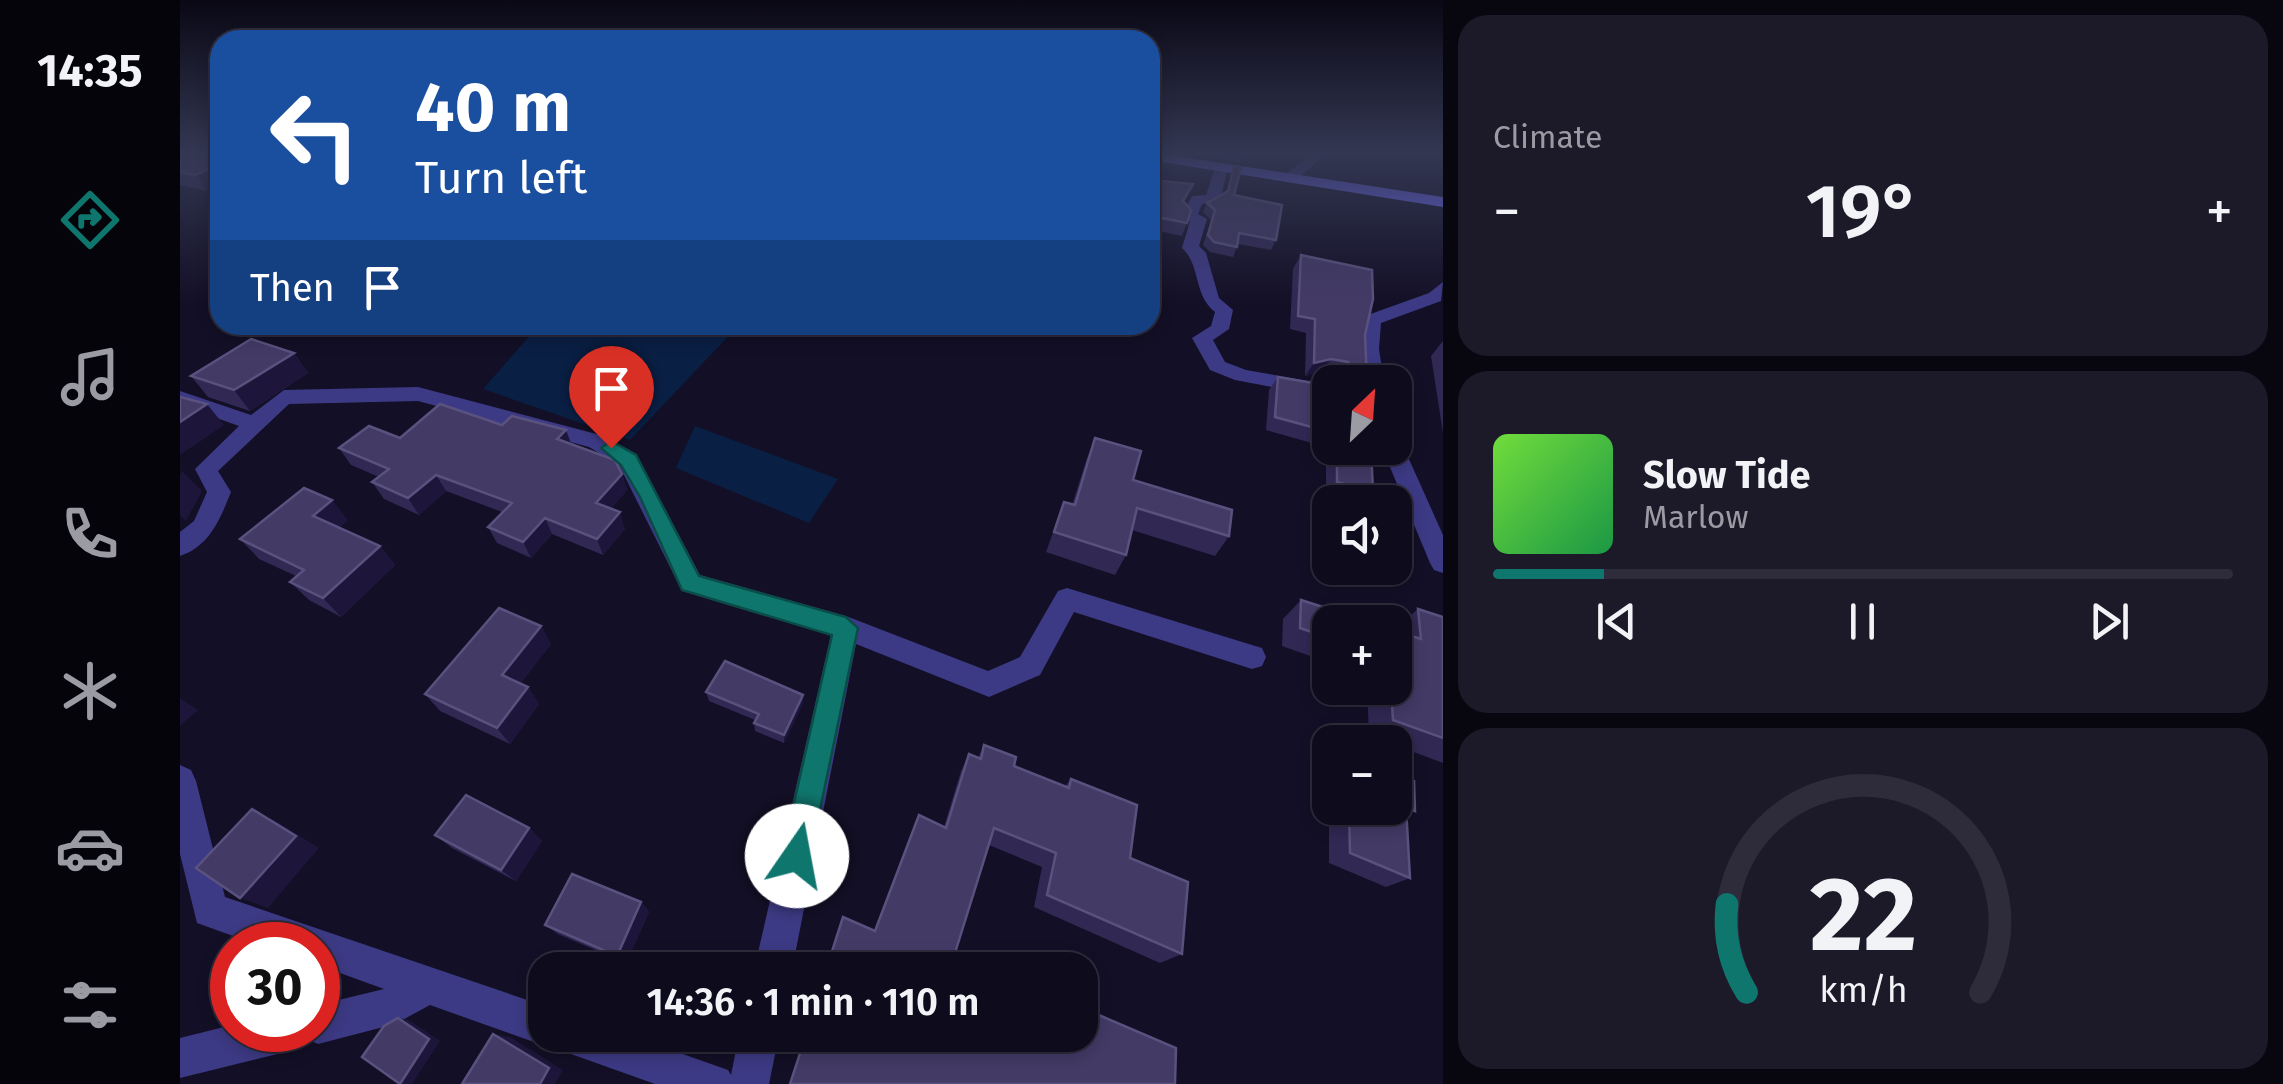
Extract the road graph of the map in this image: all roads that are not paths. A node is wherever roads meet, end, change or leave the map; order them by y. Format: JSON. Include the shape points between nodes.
{"nodes":[{"id":1,"x":1195,"y":203,"type":"edge"},
{"id":2,"x":1443,"y":287,"type":"edge"},
{"id":3,"x":1371,"y":365,"type":"edge"},
{"id":4,"x":1312,"y":388,"type":"edge"},
{"id":5,"x":180,"y":398,"type":"edge"},
{"id":6,"x":255,"y":424,"type":"junction"},
{"id":7,"x":1400,"y":465,"type":"edge"},
{"id":8,"x":180,"y":546,"type":"edge"},
{"id":9,"x":1443,"y":563,"type":"edge"},
{"id":10,"x":846,"y":628,"type":"junction"},
{"id":11,"x":1252,"y":657,"type":"dead end"},
{"id":12,"x":180,"y":781,"type":"edge"},
{"id":13,"x":244,"y":922,"type":"edge"},
{"id":14,"x":777,"y":952,"type":"edge"},
{"id":15,"x":340,"y":955,"type":"edge"},
{"id":16,"x":427,"y":985,"type":"junction"},
{"id":17,"x":340,"y":1018,"type":"edge"},
{"id":18,"x":528,"y":1020,"type":"edge"},
{"id":19,"x":210,"y":1051,"type":"edge"},
{"id":20,"x":621,"y":1052,"type":"edge"},
{"id":21,"x":756,"y":1052,"type":"edge"},
{"id":22,"x":180,"y":1058,"type":"edge"},
{"id":23,"x":714,"y":1084,"type":"edge"},
{"id":24,"x":749,"y":1084,"type":"edge"}],
"edges":[{"from":1,"to":4,"type":"street","via":[[1190,248],[1198,253],[1211,300],[1224,310],[1220,328],[1202,338],[1217,366]]},
{"from":2,"to":3,"type":"street","via":[[1435,297],[1372,320]]},
{"from":5,"to":6,"type":"street"},
{"from":6,"to":8,"type":"street","via":[[206,470],[219,492],[204,527]]},
{"from":6,"to":10,"type":"street","via":[[284,397],[418,394],[596,441],[628,460],[691,583]]},
{"from":7,"to":9,"type":"street"},
{"from":10,"to":11,"type":"street","via":[[989,684],[1030,666],[1067,599]]},
{"from":10,"to":14,"type":"street"},
{"from":12,"to":13,"type":"street","via":[[210,910]]},
{"from":15,"to":16,"type":"street"},
{"from":16,"to":17,"type":"street","via":[[394,1005]]},
{"from":16,"to":18,"type":"street"},
{"from":19,"to":22,"type":"street"},
{"from":20,"to":23,"type":"street"},
{"from":21,"to":24,"type":"street"}]}
